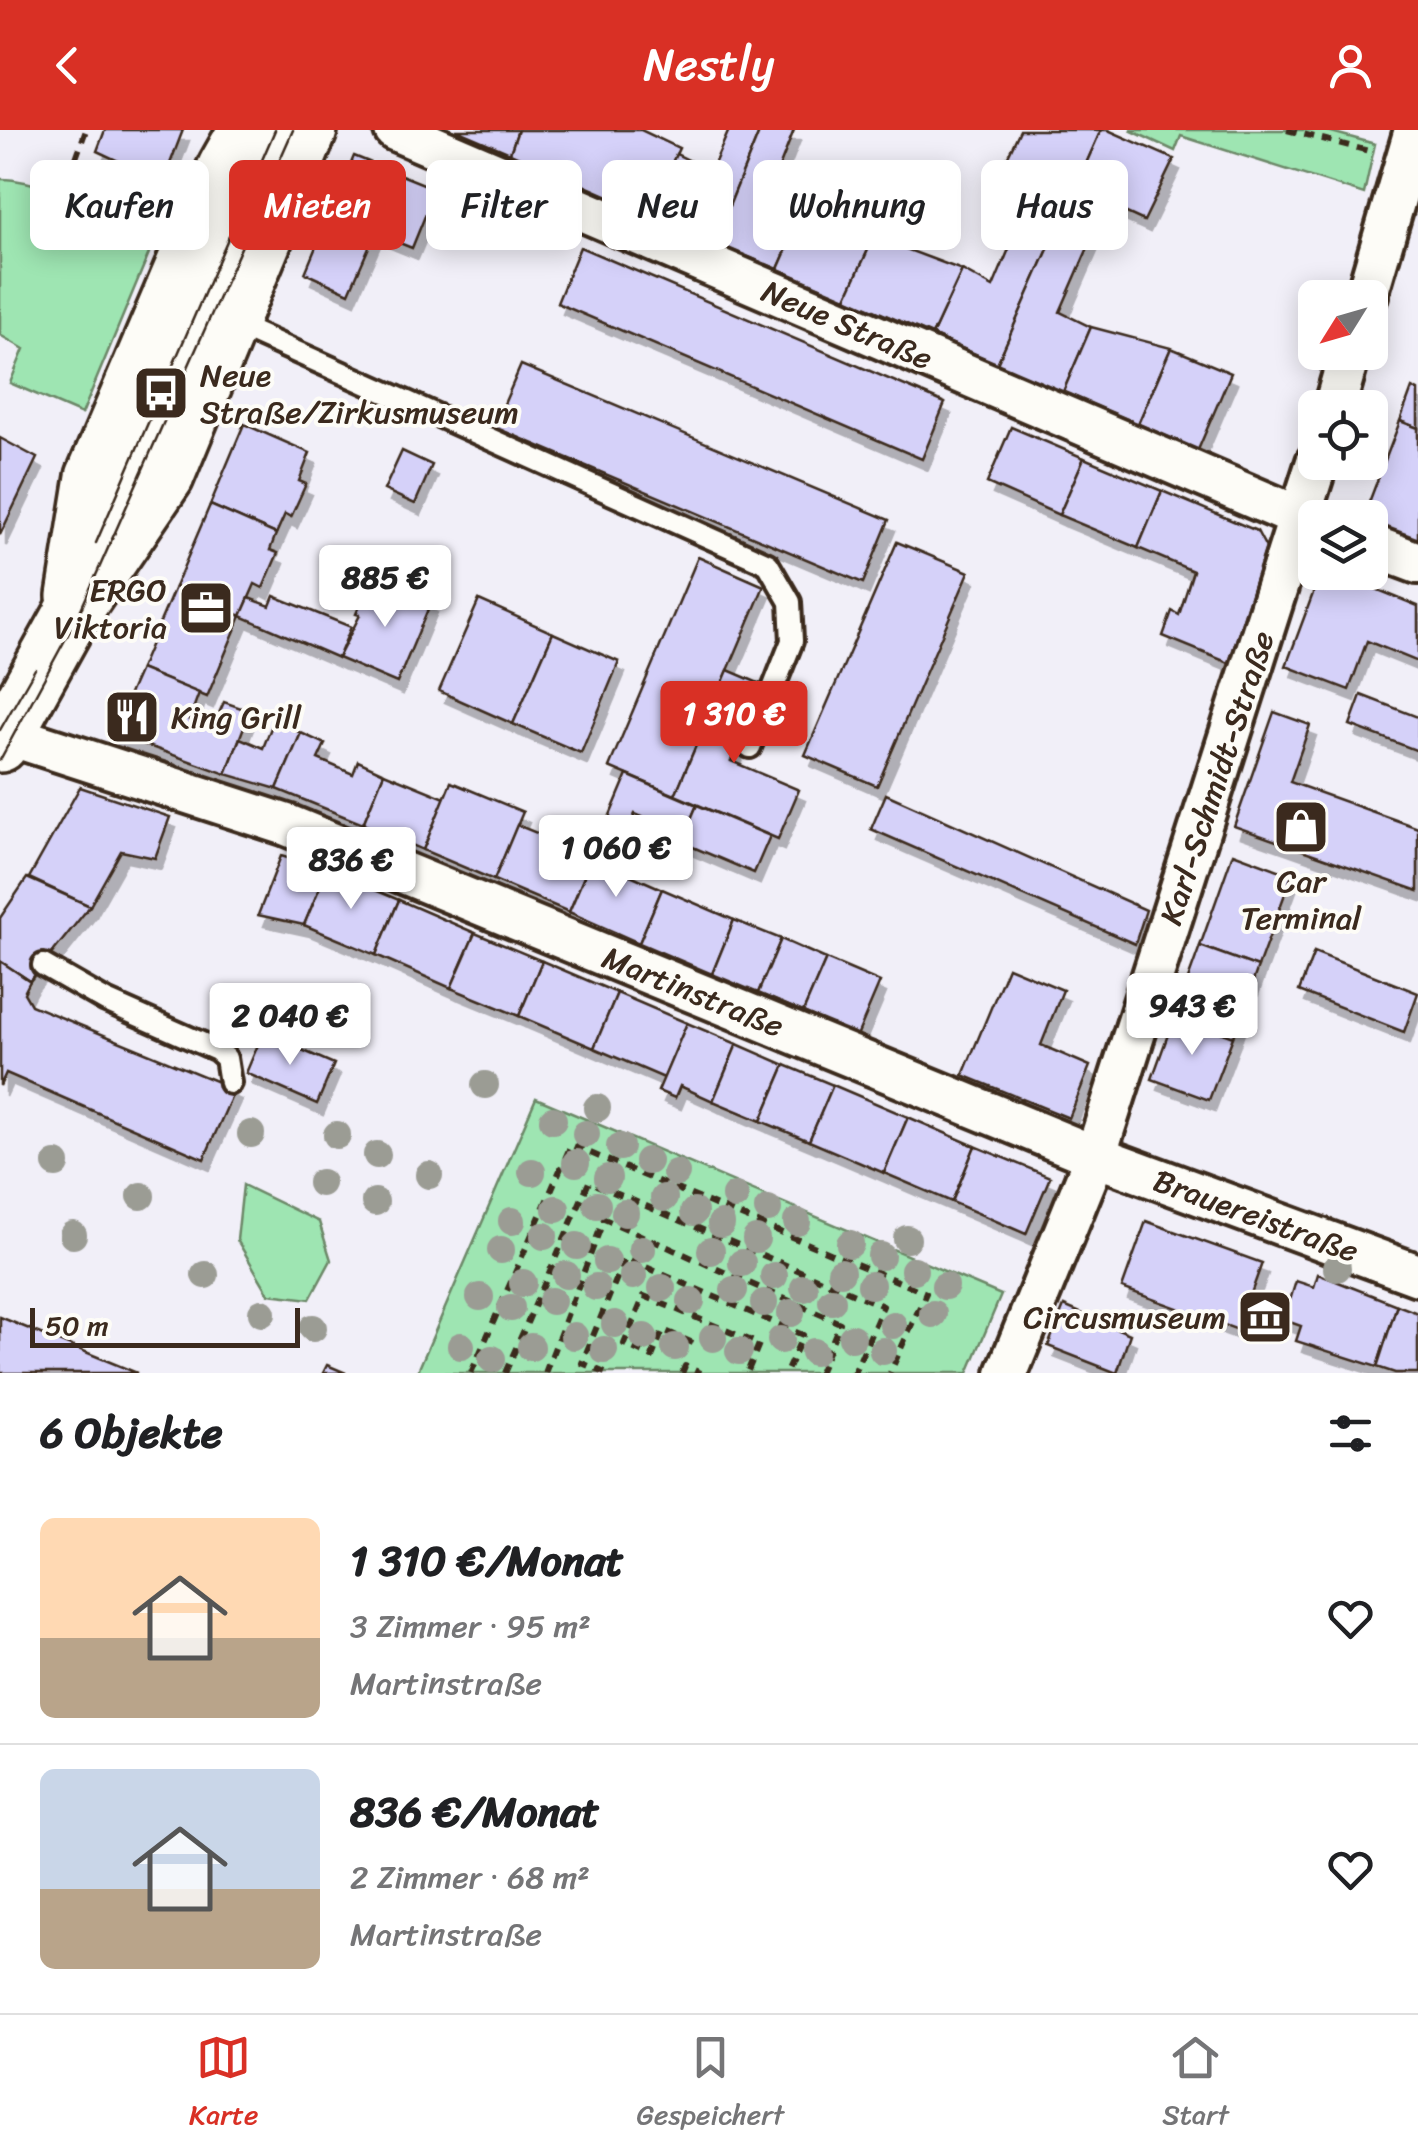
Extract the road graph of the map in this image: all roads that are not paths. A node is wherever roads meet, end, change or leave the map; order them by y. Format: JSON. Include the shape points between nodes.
{"nodes":[{"id":1,"x":247,"y":130,"type":"edge"},
{"id":2,"x":278,"y":130,"type":"edge"},
{"id":3,"x":310,"y":130,"type":"edge"},
{"id":4,"x":395,"y":130,"type":"edge"},
{"id":5,"x":1416,"y":130,"type":"edge"},
{"id":6,"x":1371,"y":280,"type":"edge"},
{"id":7,"x":228,"y":321,"type":"junction"},
{"id":8,"x":1298,"y":517,"type":"edge"},
{"id":9,"x":1298,"y":548,"type":"edge"},
{"id":10,"x":1388,"y":552,"type":"edge"},
{"id":11,"x":1418,"y":563,"type":"edge"},
{"id":12,"x":72,"y":614,"type":"junction"},
{"id":13,"x":3,"y":739,"type":"edge"},
{"id":14,"x":750,"y":747,"type":"dead end"},
{"id":15,"x":43,"y":965,"type":"dead end"},
{"id":16,"x":230,"y":1082,"type":"dead end"},
{"id":17,"x":1095,"y":1156,"type":"junction"},
{"id":18,"x":1418,"y":1275,"type":"edge"},
{"id":19,"x":1007,"y":1373,"type":"edge"}],
"edges":[{"from":1,"to":12,"type":"main road","via":[[94,477]]},
{"from":2,"to":12,"type":"lane"},
{"from":3,"to":7,"type":"main road"},
{"from":4,"to":8,"type":"street","name":"Neue Straße","via":[[552,188]]},
{"from":5,"to":6,"type":"street"},
{"from":7,"to":12,"type":"main road","via":[[166,476]]},
{"from":7,"to":14,"type":"lane","via":[[768,564],[790,602],[792,642]]},
{"from":9,"to":17,"type":"street","name":"Karl-Schmidt-Straße"},
{"from":10,"to":11,"type":"street"},
{"from":12,"to":13,"type":"main road"},
{"from":13,"to":17,"type":"street","name":"Martinstraße","via":[[287,826]]},
{"from":15,"to":16,"type":"lane","via":[[216,1050],[226,1058]]},
{"from":17,"to":18,"type":"street","name":"Brauereistraße"},
{"from":17,"to":19,"type":"street","name":"Karl-Schmidt-Straße"}]}
